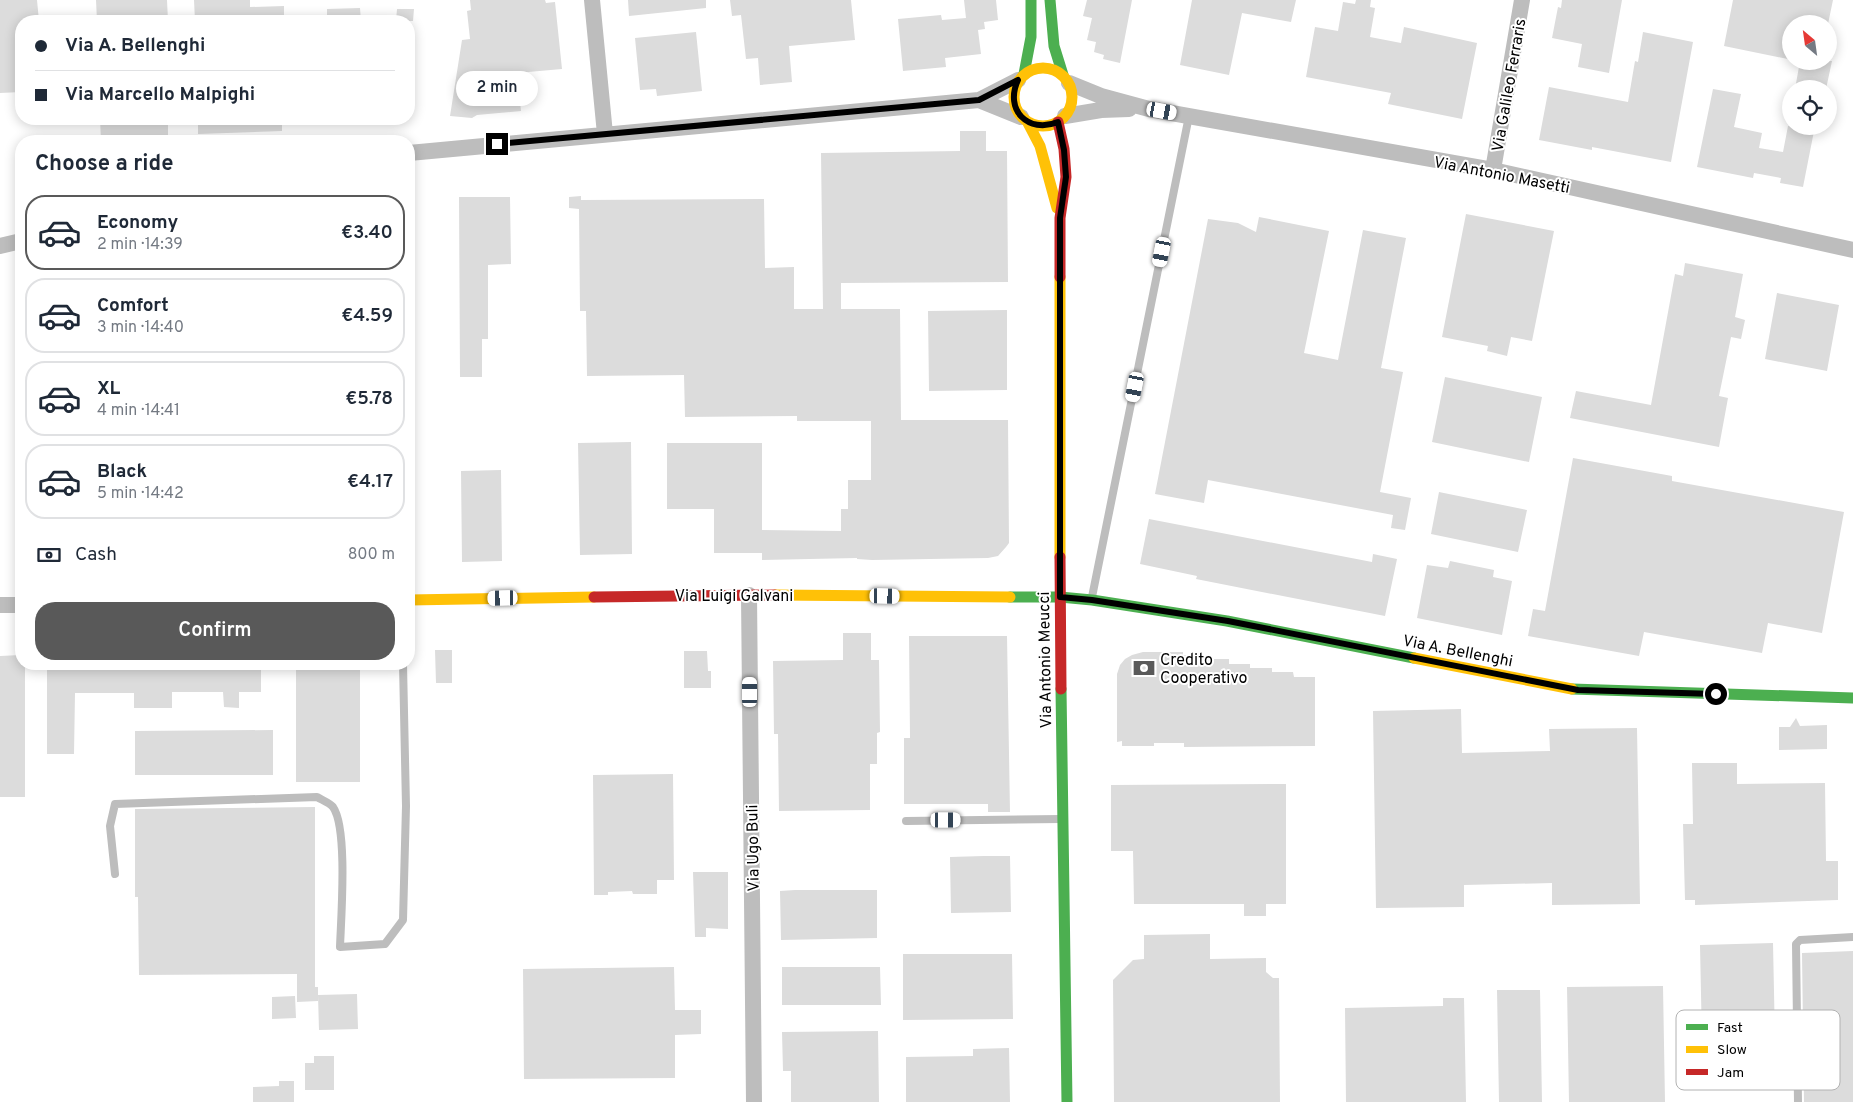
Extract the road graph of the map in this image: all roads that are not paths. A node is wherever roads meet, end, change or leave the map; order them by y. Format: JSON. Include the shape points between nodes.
{"nodes":[{"id":1,"x":592,"y":0,"type":"edge"},
{"id":2,"x":1031,"y":0,"type":"edge"},
{"id":3,"x":1050,"y":0,"type":"edge"},
{"id":4,"x":1522,"y":0,"type":"edge"},
{"id":5,"x":1021,"y":77,"type":"junction"},
{"id":6,"x":1066,"y":79,"type":"junction"},
{"id":7,"x":979,"y":100,"type":"junction"},
{"id":8,"x":1149,"y":109,"type":"junction"},
{"id":9,"x":1189,"y":116,"type":"junction"},
{"id":10,"x":1061,"y":119,"type":"junction"},
{"id":11,"x":1025,"y":120,"type":"junction"},
{"id":12,"x":605,"y":134,"type":"junction"},
{"id":13,"x":415,"y":152,"type":"edge"},
{"id":14,"x":1493,"y":170,"type":"junction"},
{"id":15,"x":1060,"y":218,"type":"junction"},
{"id":16,"x":15,"y":242,"type":"edge"},
{"id":17,"x":0,"y":246,"type":"edge"},
{"id":18,"x":1853,"y":250,"type":"edge"},
{"id":19,"x":749,"y":595,"type":"junction"},
{"id":20,"x":1060,"y":597,"type":"junction"},
{"id":21,"x":415,"y":600,"type":"edge"},
{"id":22,"x":1092,"y":600,"type":"junction"},
{"id":23,"x":0,"y":605,"type":"edge"},
{"id":24,"x":15,"y":605,"type":"edge"},
{"id":25,"x":403,"y":670,"type":"edge"},
{"id":26,"x":1853,"y":698,"type":"edge"},
{"id":27,"x":1063,"y":819,"type":"junction"},
{"id":28,"x":906,"y":821,"type":"dead end"},
{"id":29,"x":115,"y":874,"type":"dead end"},
{"id":30,"x":1853,"y":937,"type":"edge"},
{"id":31,"x":1797,"y":1010,"type":"edge"},
{"id":32,"x":754,"y":1102,"type":"edge"},
{"id":33,"x":1067,"y":1102,"type":"edge"}],
"edges":[{"from":1,"to":12,"type":"street"},
{"from":2,"to":5,"type":"street","via":[[1031,46]]},
{"from":3,"to":6,"type":"street","via":[[1054,46]]},
{"from":4,"to":14,"type":"street","name":"Via Galileo Ferraris"},
{"from":5,"to":6,"type":"street","via":[[1031,70],[1048,68]]},
{"from":5,"to":7,"type":"street"},
{"from":5,"to":11,"type":"street","via":[[1013,97]]},
{"from":6,"to":8,"type":"street","name":"Via Antonio Masetti","via":[[1102,96]]},
{"from":6,"to":10,"type":"street","via":[[1072,100],[1070,109]]},
{"from":7,"to":11,"type":"street"},
{"from":7,"to":12,"type":"street"},
{"from":8,"to":9,"type":"street","name":"Via Antonio Masetti"},
{"from":8,"to":10,"type":"street","name":"Via Antonio Masetti","via":[[1101,110]]},
{"from":9,"to":14,"type":"street","name":"Via Antonio Masetti"},
{"from":9,"to":22,"type":"lane"},
{"from":10,"to":11,"type":"street","via":[[1041,126]]},
{"from":10,"to":15,"type":"street","name":"Via Antonio Meucci","via":[[1066,177]]},
{"from":11,"to":15,"type":"street","name":"Via Antonio Meucci","via":[[1040,146]]},
{"from":12,"to":13,"type":"street"},
{"from":14,"to":18,"type":"street","name":"Via Antonio Masetti"},
{"from":15,"to":20,"type":"street","name":"Via Antonio Meucci"},
{"from":16,"to":17,"type":"street"},
{"from":19,"to":20,"type":"street","name":"Via Luigi Galvani"},
{"from":19,"to":21,"type":"street","name":"Via Luigi Galvani"},
{"from":19,"to":32,"type":"street","name":"Via Ugo Buli"},
{"from":20,"to":22,"type":"street","name":"Via A. Bellenghi"},
{"from":20,"to":27,"type":"street","name":"Via Antonio Meucci"},
{"from":22,"to":26,"type":"street","name":"Via A. Bellenghi","via":[[1228,621],[1578,690]]},
{"from":23,"to":24,"type":"street"},
{"from":25,"to":29,"type":"lane","via":[[406,806],[403,920],[384,944],[340,947],[340,820],[333,806],[317,797],[115,804],[110,826]]},
{"from":27,"to":28,"type":"lane"},
{"from":27,"to":33,"type":"street","name":"Via Antonio Meucci"},
{"from":30,"to":31,"type":"lane","via":[[1800,940],[1796,944]]}]}
